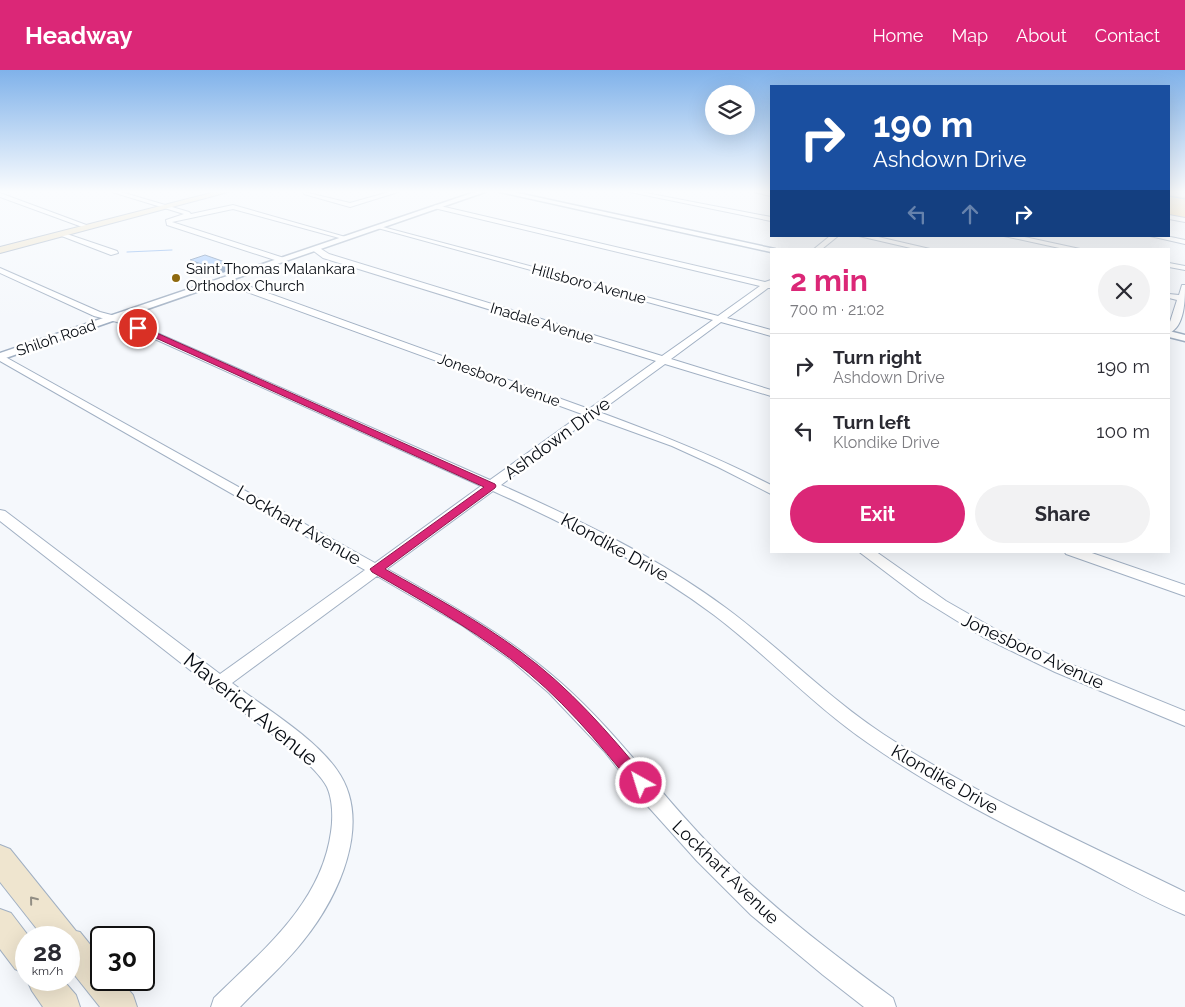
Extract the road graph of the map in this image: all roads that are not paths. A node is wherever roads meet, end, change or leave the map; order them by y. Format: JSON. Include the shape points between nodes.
{"nodes":[{"id":1,"x":41,"y":236,"type":"edge"},
{"id":2,"x":54,"y":236,"type":"edge"},
{"id":3,"x":66,"y":236,"type":"edge"},
{"id":4,"x":207,"y":236,"type":"edge"},
{"id":5,"x":337,"y":236,"type":"edge"},
{"id":6,"x":352,"y":236,"type":"edge"},
{"id":7,"x":406,"y":236,"type":"edge"},
{"id":8,"x":559,"y":236,"type":"edge"},
{"id":9,"x":709,"y":236,"type":"edge"},
{"id":10,"x":834,"y":237,"type":"edge"},
{"id":11,"x":867,"y":237,"type":"edge"},
{"id":12,"x":1012,"y":237,"type":"edge"},
{"id":13,"x":1158,"y":237,"type":"edge"},
{"id":14,"x":345,"y":238,"type":"junction"},
{"id":15,"x":1185,"y":242,"type":"edge"},
{"id":16,"x":0,"y":245,"type":"edge"},
{"id":17,"x":818,"y":248,"type":"edge"},
{"id":18,"x":921,"y":248,"type":"edge"},
{"id":19,"x":1072,"y":248,"type":"edge"},
{"id":20,"x":315,"y":249,"type":"junction"},
{"id":21,"x":770,"y":249,"type":"edge"},
{"id":22,"x":0,"y":250,"type":"edge"},
{"id":23,"x":114,"y":253,"type":"dead end"},
{"id":24,"x":281,"y":260,"type":"junction"},
{"id":25,"x":1170,"y":265,"type":"edge"},
{"id":26,"x":1185,"y":268,"type":"edge"},
{"id":27,"x":0,"y":270,"type":"edge"},
{"id":28,"x":224,"y":280,"type":"junction"},
{"id":29,"x":770,"y":285,"type":"edge"},
{"id":30,"x":1185,"y":287,"type":"edge"},
{"id":31,"x":1170,"y":296,"type":"edge"},
{"id":32,"x":1182,"y":298,"type":"junction"},
{"id":33,"x":114,"y":318,"type":"junction"},
{"id":34,"x":720,"y":319,"type":"junction"},
{"id":35,"x":1170,"y":329,"type":"edge"},
{"id":36,"x":770,"y":333,"type":"edge"},
{"id":37,"x":1170,"y":334,"type":"edge"},
{"id":38,"x":1185,"y":338,"type":"edge"},
{"id":39,"x":0,"y":357,"type":"edge"},
{"id":40,"x":664,"y":360,"type":"junction"},
{"id":41,"x":770,"y":393,"type":"edge"},
{"id":42,"x":591,"y":413,"type":"junction"},
{"id":43,"x":491,"y":486,"type":"junction"},
{"id":44,"x":770,"y":489,"type":"edge"},
{"id":45,"x":0,"y":514,"type":"edge"},
{"id":46,"x":867,"y":553,"type":"edge"},
{"id":47,"x":1077,"y":553,"type":"edge"},
{"id":48,"x":376,"y":569,"type":"junction"},
{"id":49,"x":1185,"y":592,"type":"edge"},
{"id":50,"x":220,"y":682,"type":"junction"},
{"id":51,"x":1185,"y":718,"type":"edge"},
{"id":52,"x":0,"y":859,"type":"edge"},
{"id":53,"x":1185,"y":904,"type":"edge"},
{"id":54,"x":0,"y":924,"type":"edge"},
{"id":55,"x":54,"y":926,"type":"edge"},
{"id":56,"x":15,"y":944,"type":"edge"},
{"id":57,"x":80,"y":957,"type":"edge"},
{"id":58,"x":52,"y":991,"type":"edge"},
{"id":59,"x":64,"y":1007,"type":"edge"},
{"id":60,"x":121,"y":1007,"type":"edge"},
{"id":61,"x":222,"y":1007,"type":"edge"},
{"id":62,"x":884,"y":1007,"type":"edge"}],
"edges":[{"from":1,"to":16,"type":"main road"},
{"from":2,"to":22,"type":"main road"},
{"from":3,"to":23,"type":"street"},
{"from":4,"to":24,"type":"street"},
{"from":5,"to":14,"type":"street"},
{"from":6,"to":14,"type":"street","name":"Shiloh Road"},
{"from":7,"to":34,"type":"street","name":"Hillsboro Avenue"},
{"from":8,"to":29,"type":"street"},
{"from":9,"to":21,"type":"street"},
{"from":10,"to":17,"type":"street"},
{"from":11,"to":18,"type":"street"},
{"from":12,"to":19,"type":"street"},
{"from":13,"to":15,"type":"street"},
{"from":14,"to":20,"type":"street","name":"Shiloh Road"},
{"from":20,"to":24,"type":"street","name":"Shiloh Road"},
{"from":20,"to":40,"type":"street","name":"Inadale Avenue","via":[[326,256]]},
{"from":24,"to":28,"type":"street","name":"Shiloh Road"},
{"from":25,"to":26,"type":"street"},
{"from":27,"to":33,"type":"street","name":"Klondike Drive","via":[[97,314]]},
{"from":28,"to":33,"type":"street","name":"Shiloh Road"},
{"from":28,"to":42,"type":"street","name":"Jonesboro Avenue"},
{"from":29,"to":34,"type":"street","name":"Ashdown Drive"},
{"from":30,"to":32,"type":"street"},
{"from":31,"to":32,"type":"street"},
{"from":32,"to":35,"type":"street","via":[[1175,324]]},
{"from":33,"to":39,"type":"street","name":"Shiloh Road"},
{"from":33,"to":43,"type":"street","name":"Klondike Drive"},
{"from":34,"to":36,"type":"street","name":"Hillsboro Avenue"},
{"from":34,"to":40,"type":"street","name":"Ashdown Drive"},
{"from":37,"to":38,"type":"street"},
{"from":39,"to":48,"type":"street","name":"Lockhart Avenue"},
{"from":40,"to":41,"type":"street","name":"Inadale Avenue"},
{"from":40,"to":42,"type":"street","name":"Ashdown Drive"},
{"from":42,"to":43,"type":"street","name":"Ashdown Drive"},
{"from":42,"to":44,"type":"street","name":"Jonesboro Avenue","via":[[676,444]]},
{"from":43,"to":48,"type":"street","name":"Ashdown Drive"},
{"from":43,"to":53,"type":"street","name":"Klondike Drive","via":[[570,521],[667,575],[739,625],[829,704],[919,766],[963,792]]},
{"from":45,"to":50,"type":"street","name":"Maverick Avenue"},
{"from":46,"to":51,"type":"street","name":"Jonesboro Avenue","via":[[950,611],[988,633],[1055,665]]},
{"from":47,"to":49,"type":"street"},
{"from":48,"to":50,"type":"street","name":"Ashdown Drive"},
{"from":48,"to":62,"type":"street","name":"Lockhart Avenue","via":[[469,622],[517,656],[610,745],[704,854],[759,907]]},
{"from":50,"to":61,"type":"street","name":"Maverick Avenue","via":[[322,765],[336,787],[342,810],[340,842],[321,896],[295,933]]},
{"from":55,"to":52,"type":"main road","one_way":true},
{"from":54,"to":56,"type":"main road"},
{"from":57,"to":60,"type":"main road"},
{"from":58,"to":59,"type":"main road"}]}
